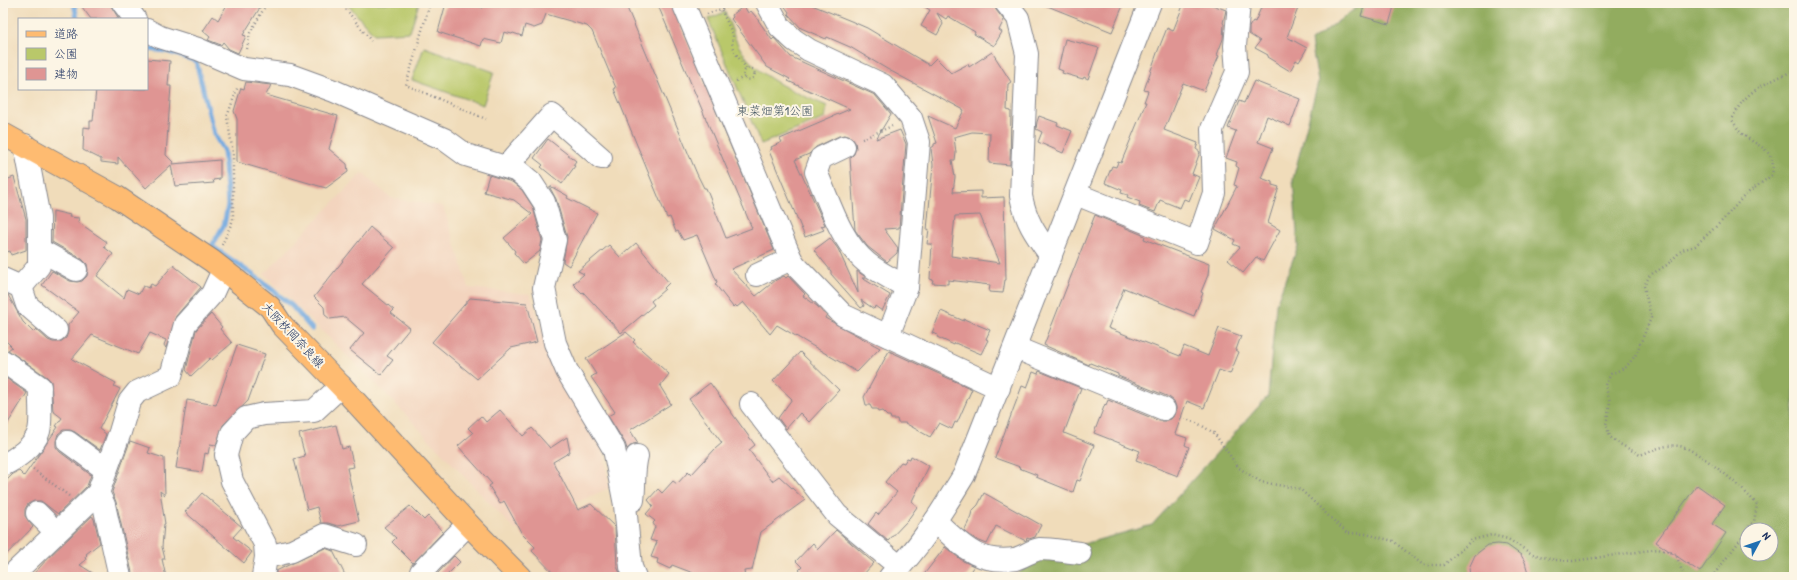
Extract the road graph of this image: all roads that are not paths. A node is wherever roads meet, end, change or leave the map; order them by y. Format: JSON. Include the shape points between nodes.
{"nodes":[{"id":1,"x":123,"y":3,"type":"edge"},
{"id":2,"x":683,"y":3,"type":"edge"},
{"id":3,"x":767,"y":3,"type":"edge"},
{"id":4,"x":1006,"y":3,"type":"edge"},
{"id":5,"x":1150,"y":3,"type":"edge"},
{"id":6,"x":1239,"y":3,"type":"edge"},
{"id":7,"x":134,"y":18,"type":"edge"},
{"id":8,"x":148,"y":31,"type":"edge"},
{"id":9,"x":3,"y":134,"type":"edge"},
{"id":10,"x":25,"y":145,"type":"junction"},
{"id":11,"x":844,"y":147,"type":"road end"},
{"id":12,"x":601,"y":158,"type":"dead end"},
{"id":13,"x":506,"y":167,"type":"junction"},
{"id":14,"x":1076,"y":194,"type":"junction"},
{"id":15,"x":40,"y":250,"type":"junction"},
{"id":16,"x":1051,"y":256,"type":"junction"},
{"id":17,"x":791,"y":259,"type":"junction"},
{"id":18,"x":218,"y":265,"type":"junction"},
{"id":19,"x":76,"y":270,"type":"dead end"},
{"id":20,"x":758,"y":275,"type":"dead end"},
{"id":21,"x":12,"y":283,"type":"edge"},
{"id":22,"x":907,"y":287,"type":"junction"},
{"id":23,"x":56,"y":330,"type":"dead end"},
{"id":24,"x":888,"y":336,"type":"junction"},
{"id":25,"x":1016,"y":348,"type":"junction"},
{"id":26,"x":3,"y":361,"type":"edge"},
{"id":27,"x":341,"y":386,"type":"junction"},
{"id":28,"x":999,"y":388,"type":"junction"},
{"id":29,"x":750,"y":404,"type":"dead end"},
{"id":30,"x":1164,"y":409,"type":"road end"},
{"id":31,"x":68,"y":442,"type":"dead end"},
{"id":32,"x":638,"y":456,"type":"dead end"},
{"id":33,"x":11,"y":461,"type":"edge"},
{"id":34,"x":106,"y":470,"type":"junction"},
{"id":35,"x":91,"y":500,"type":"junction"},
{"id":36,"x":625,"y":505,"type":"junction"},
{"id":37,"x":36,"y":513,"type":"dead end"},
{"id":38,"x":935,"y":521,"type":"junction"},
{"id":39,"x":468,"y":524,"type":"junction"},
{"id":40,"x":56,"y":532,"type":"junction"},
{"id":41,"x":356,"y":545,"type":"dead end"},
{"id":42,"x":1080,"y":553,"type":"dead end"},
{"id":43,"x":421,"y":572,"type":"dead end"},
{"id":44,"x":895,"y":572,"type":"edge"},
{"id":45,"x":10,"y":577,"type":"edge"},
{"id":46,"x":120,"y":577,"type":"edge"},
{"id":47,"x":520,"y":577,"type":"edge"},
{"id":48,"x":635,"y":577,"type":"edge"}],
"edges":[{"from":1,"to":7,"type":"street"},
{"from":2,"to":17,"type":"street"},
{"from":3,"to":22,"type":"street","via":[[780,27],[794,40],[809,50],[883,84],[911,118],[919,142]]},
{"from":4,"to":16,"type":"street","via":[[1018,18],[1027,54],[1021,196],[1024,213]]},
{"from":5,"to":14,"type":"street"},
{"from":6,"to":14,"type":"street","via":[[1235,46],[1237,72],[1212,129],[1214,193],[1197,244]]},
{"from":8,"to":13,"type":"street","via":[[244,69],[290,75],[334,91],[444,139],[466,155]]},
{"from":9,"to":10,"type":"main road","name":"大阪枚岡奈良線"},
{"from":10,"to":15,"type":"street","via":[[39,218]]},
{"from":10,"to":18,"type":"main road","name":"大阪枚岡奈良線","via":[[117,197]]},
{"from":11,"to":22,"type":"street","via":[[821,158],[816,172],[844,235],[867,263]]},
{"from":12,"to":13,"type":"street","via":[[552,115]]},
{"from":13,"to":36,"type":"street","via":[[518,171],[531,182],[544,202],[555,240],[544,288],[555,343],[567,371],[614,449]]},
{"from":14,"to":16,"type":"street"},
{"from":15,"to":19,"type":"street"},
{"from":15,"to":21,"type":"street","via":[[39,266]]},
{"from":16,"to":25,"type":"street"},
{"from":17,"to":20,"type":"street"},
{"from":17,"to":24,"type":"street","via":[[843,315]]},
{"from":18,"to":27,"type":"main road","name":"大阪枚岡奈良線","via":[[270,307],[282,325]]},
{"from":18,"to":34,"type":"street","via":[[212,294],[184,324],[171,376],[137,392],[128,402]]},
{"from":21,"to":23,"type":"street","via":[[27,305]]},
{"from":22,"to":24,"type":"street"},
{"from":24,"to":28,"type":"street"},
{"from":25,"to":28,"type":"street"},
{"from":25,"to":30,"type":"street"},
{"from":26,"to":33,"type":"street","via":[[40,387],[39,432],[28,448]]},
{"from":27,"to":39,"type":"main road","name":"大阪枚岡奈良線"},
{"from":27,"to":41,"type":"street","via":[[314,411],[264,414],[246,418],[232,433],[226,455],[232,482],[265,544],[265,566],[324,535]]},
{"from":28,"to":38,"type":"street","via":[[964,475]]},
{"from":29,"to":44,"type":"street","via":[[837,514]]},
{"from":31,"to":34,"type":"street"},
{"from":32,"to":36,"type":"street","via":[[634,468],[633,500]]},
{"from":34,"to":35,"type":"street"},
{"from":35,"to":40,"type":"street"},
{"from":35,"to":46,"type":"street","via":[[104,505]]},
{"from":36,"to":48,"type":"street","via":[[631,567]]},
{"from":37,"to":40,"type":"street"},
{"from":38,"to":42,"type":"street","via":[[965,548],[980,557],[992,560],[1016,558],[1038,549]]},
{"from":38,"to":44,"type":"street"},
{"from":39,"to":43,"type":"street"},
{"from":39,"to":47,"type":"main road","name":"大阪枚岡奈良線"},
{"from":40,"to":45,"type":"street"}]}
